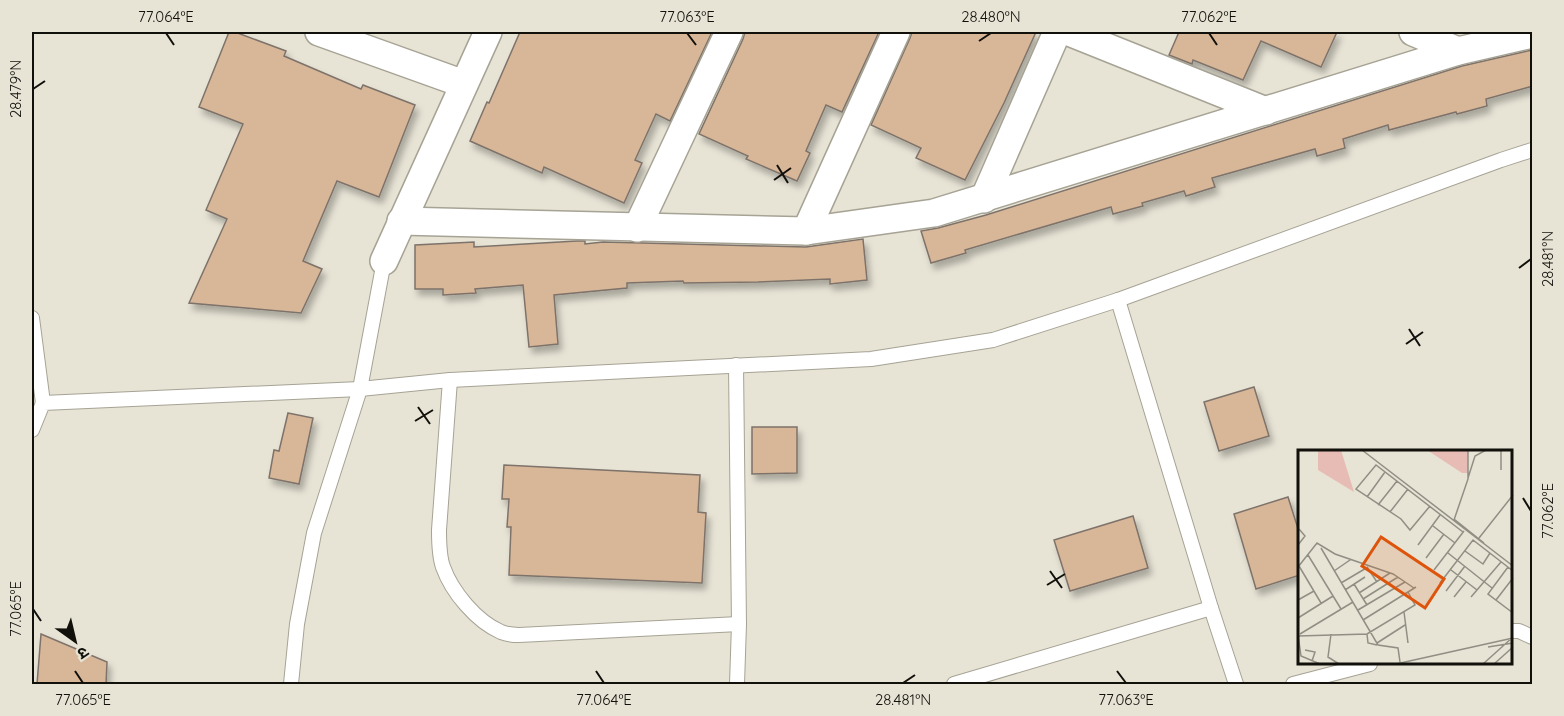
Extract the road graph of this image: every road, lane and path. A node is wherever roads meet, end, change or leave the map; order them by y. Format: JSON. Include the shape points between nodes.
{"nodes":[{"id":1,"x":319,"y":32,"type":"edge"},
{"id":2,"x":488,"y":32,"type":"edge"},
{"id":3,"x":729,"y":32,"type":"edge"},
{"id":4,"x":896,"y":32,"type":"edge"},
{"id":5,"x":1057,"y":32,"type":"edge"},
{"id":6,"x":1069,"y":32,"type":"edge"},
{"id":7,"x":1413,"y":32,"type":"edge"},
{"id":8,"x":1533,"y":33,"type":"edge"},
{"id":9,"x":1451,"y":43,"type":"edge"},
{"id":10,"x":464,"y":84,"type":"junction"},
{"id":11,"x":1266,"y":111,"type":"junction"},
{"id":12,"x":1533,"y":150,"type":"edge"},
{"id":13,"x":984,"y":199,"type":"junction"},
{"id":14,"x":401,"y":221,"type":"junction"},
{"id":15,"x":638,"y":228,"type":"junction"},
{"id":16,"x":806,"y":231,"type":"junction"},
{"id":17,"x":384,"y":261,"type":"joint"},
{"id":18,"x":1118,"y":300,"type":"junction"},
{"id":19,"x":32,"y":318,"type":"edge"},
{"id":20,"x":736,"y":365,"type":"junction"},
{"id":21,"x":450,"y":380,"type":"junction"},
{"id":22,"x":360,"y":389,"type":"junction"},
{"id":23,"x":43,"y":403,"type":"junction"},
{"id":24,"x":32,"y":430,"type":"edge"},
{"id":25,"x":1211,"y":608,"type":"junction"},
{"id":26,"x":739,"y":624,"type":"junction"},
{"id":27,"x":1513,"y":631,"type":"edge"},
{"id":28,"x":1533,"y":637,"type":"edge"},
{"id":29,"x":1363,"y":665,"type":"edge"},
{"id":30,"x":291,"y":684,"type":"edge"},
{"id":31,"x":737,"y":684,"type":"edge"},
{"id":32,"x":954,"y":684,"type":"edge"},
{"id":33,"x":1236,"y":684,"type":"edge"},
{"id":34,"x":1293,"y":684,"type":"edge"}],
"edges":[{"from":1,"to":10,"type":"street"},
{"from":2,"to":10,"type":"street"},
{"from":3,"to":15,"type":"street"},
{"from":4,"to":16,"type":"street"},
{"from":5,"to":13,"type":"street"},
{"from":6,"to":11,"type":"street"},
{"from":7,"to":9,"type":"street"},
{"from":8,"to":9,"type":"street"},
{"from":9,"to":11,"type":"street"},
{"from":10,"to":14,"type":"street"},
{"from":11,"to":13,"type":"street"},
{"from":12,"to":18,"type":"lane"},
{"from":13,"to":16,"type":"street","via":[[934,213]]},
{"from":14,"to":15,"type":"street"},
{"from":14,"to":17,"type":"street"},
{"from":15,"to":16,"type":"street"},
{"from":17,"to":22,"type":"lane"},
{"from":18,"to":20,"type":"lane","via":[[993,340],[871,359]]},
{"from":18,"to":25,"type":"lane"},
{"from":19,"to":23,"type":"lane"},
{"from":20,"to":21,"type":"lane"},
{"from":20,"to":26,"type":"lane"},
{"from":21,"to":22,"type":"lane"},
{"from":21,"to":26,"type":"lane","via":[[440,551],[442,565],[456,592],[471,610],[502,633],[519,635]]},
{"from":22,"to":23,"type":"lane"},
{"from":22,"to":30,"type":"lane","via":[[314,533],[297,624]]},
{"from":23,"to":24,"type":"lane"},
{"from":25,"to":32,"type":"lane"},
{"from":25,"to":33,"type":"lane"},
{"from":26,"to":31,"type":"lane"},
{"from":27,"to":28,"type":"lane"},
{"from":29,"to":34,"type":"lane"}]}
